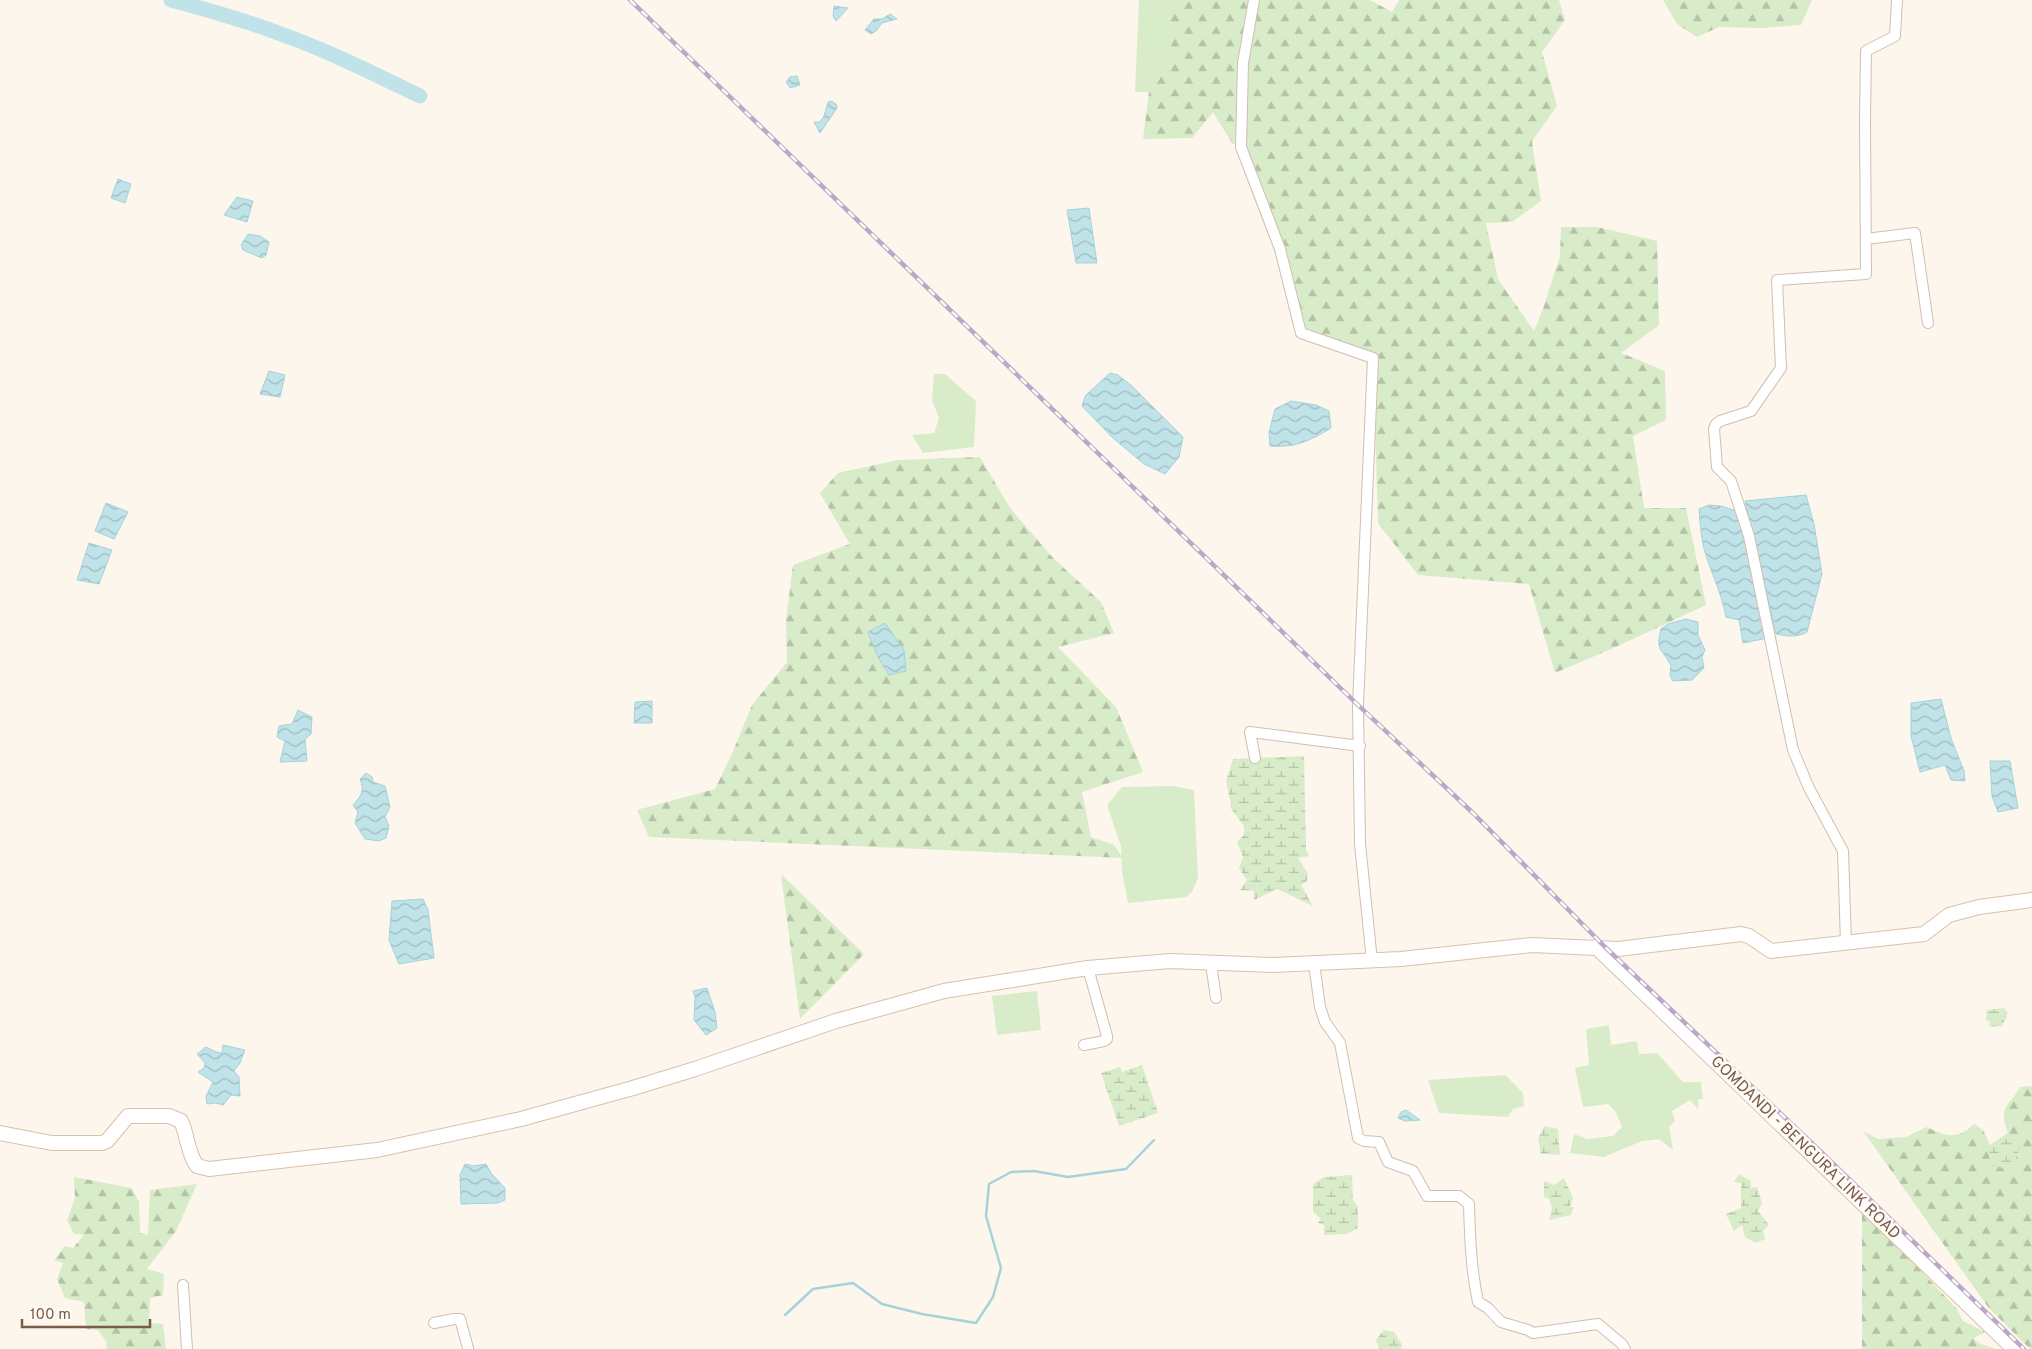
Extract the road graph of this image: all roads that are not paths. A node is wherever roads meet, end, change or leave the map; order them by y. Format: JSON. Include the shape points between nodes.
{"nodes":[{"id":1,"x":1254,"y":0,"type":"edge"},
{"id":2,"x":1897,"y":0,"type":"edge"},
{"id":3,"x":1866,"y":239,"type":"junction"},
{"id":4,"x":1928,"y":323,"type":"dead end"},
{"id":5,"x":1360,"y":746,"type":"junction"},
{"id":6,"x":1255,"y":758,"type":"dead end"},
{"id":7,"x":2032,"y":900,"type":"edge"},
{"id":8,"x":1846,"y":943,"type":"junction"},
{"id":9,"x":1596,"y":947,"type":"junction"},
{"id":10,"x":1372,"y":961,"type":"junction"},
{"id":11,"x":1314,"y":963,"type":"junction"},
{"id":12,"x":1211,"y":964,"type":"junction"},
{"id":13,"x":1088,"y":968,"type":"junction"},
{"id":14,"x":1216,"y":998,"type":"dead end"},
{"id":15,"x":1084,"y":1045,"type":"dead end"},
{"id":16,"x":0,"y":1133,"type":"edge"},
{"id":17,"x":183,"y":1285,"type":"dead end"},
{"id":18,"x":434,"y":1323,"type":"dead end"},
{"id":19,"x":468,"y":1348,"type":"edge"},
{"id":20,"x":187,"y":1349,"type":"edge"},
{"id":21,"x":1625,"y":1349,"type":"edge"},
{"id":22,"x":2014,"y":1349,"type":"edge"}],
"edges":[{"from":1,"to":5,"type":"street","via":[[1243,63],[1240,147],[1280,249],[1301,333],[1373,358],[1358,706]]},
{"from":2,"to":3,"type":"street","via":[[1895,36],[1866,51]]},
{"from":3,"to":4,"type":"street","via":[[1915,233]]},
{"from":3,"to":8,"type":"street","via":[[1866,274],[1777,280],[1781,368],[1751,411],[1720,421],[1714,429],[1717,467],[1731,481],[1749,536],[1792,750],[1843,851]]},
{"from":5,"to":6,"type":"street","via":[[1250,732]]},
{"from":5,"to":10,"type":"street","via":[[1360,844]]},
{"from":7,"to":8,"type":"main road","via":[[1979,907],[1949,915],[1924,934]]},
{"from":8,"to":9,"type":"main road","via":[[1771,951],[1741,934],[1618,949]]},
{"from":9,"to":10,"type":"main road","via":[[1532,945]]},
{"from":9,"to":22,"type":"main road","name":"GOMDANDI - BENGURA LINK ROAD"},
{"from":10,"to":11,"type":"main road"},
{"from":11,"to":12,"type":"main road"},
{"from":11,"to":21,"type":"street","via":[[1320,1007],[1325,1022],[1340,1043],[1358,1138],[1379,1142],[1388,1162],[1413,1171],[1427,1196],[1459,1196],[1469,1204],[1469,1242],[1478,1302],[1501,1322],[1533,1333],[1598,1324]]},
{"from":12,"to":13,"type":"main road","via":[[1170,961]]},
{"from":12,"to":14,"type":"street"},
{"from":13,"to":15,"type":"street","via":[[1107,1036],[1104,1041]]},
{"from":13,"to":16,"type":"main road","via":[[944,991],[836,1021],[633,1088],[521,1119],[377,1150],[209,1169],[197,1166],[190,1156],[182,1121],[169,1116],[128,1116],[102,1144],[52,1143]]},
{"from":17,"to":20,"type":"street"},
{"from":18,"to":19,"type":"street","via":[[460,1319]]}]}
